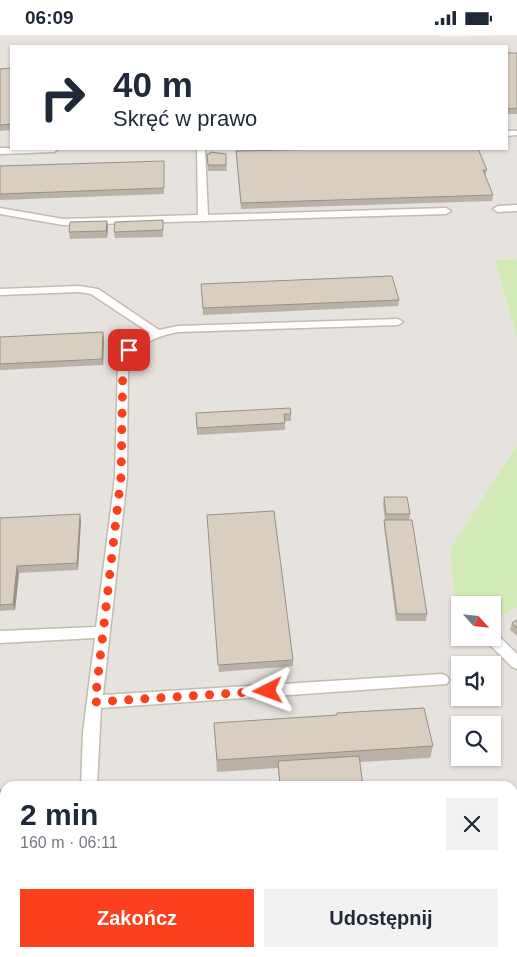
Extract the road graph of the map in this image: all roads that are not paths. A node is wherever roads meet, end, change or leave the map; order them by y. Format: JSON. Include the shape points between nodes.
{"nodes":[{"id":1,"x":27,"y":150,"type":"edge"},
{"id":2,"x":202,"y":150,"type":"edge"},
{"id":3,"x":0,"y":151,"type":"edge"},
{"id":4,"x":517,"y":208,"type":"edge"},
{"id":5,"x":498,"y":209,"type":"dead end"},
{"id":6,"x":0,"y":211,"type":"edge"},
{"id":7,"x":446,"y":211,"type":"dead end"},
{"id":8,"x":203,"y":219,"type":"junction"},
{"id":9,"x":0,"y":292,"type":"edge"},
{"id":10,"x":398,"y":322,"type":"dead end"},
{"id":11,"x":157,"y":333,"type":"junction"},
{"id":12,"x":103,"y":632,"type":"junction"},
{"id":13,"x":0,"y":637,"type":"edge"},
{"id":14,"x":500,"y":646,"type":"edge"},
{"id":15,"x":517,"y":663,"type":"edge"},
{"id":16,"x":442,"y":680,"type":"dead end"},
{"id":17,"x":95,"y":702,"type":"junction"},
{"id":18,"x":89,"y":781,"type":"edge"}],
"edges":[{"from":1,"to":3,"type":"lane"},
{"from":2,"to":8,"type":"lane"},
{"from":4,"to":5,"type":"lane"},
{"from":6,"to":8,"type":"lane","via":[[63,222]]},
{"from":7,"to":8,"type":"lane"},
{"from":9,"to":11,"type":"lane","via":[[94,291]]},
{"from":10,"to":11,"type":"lane","via":[[178,329]]},
{"from":11,"to":12,"type":"lane","via":[[129,350],[123,361],[121,477]]},
{"from":12,"to":13,"type":"lane"},
{"from":12,"to":17,"type":"lane"},
{"from":14,"to":15,"type":"lane"},
{"from":16,"to":17,"type":"lane"},
{"from":17,"to":18,"type":"lane"}]}
